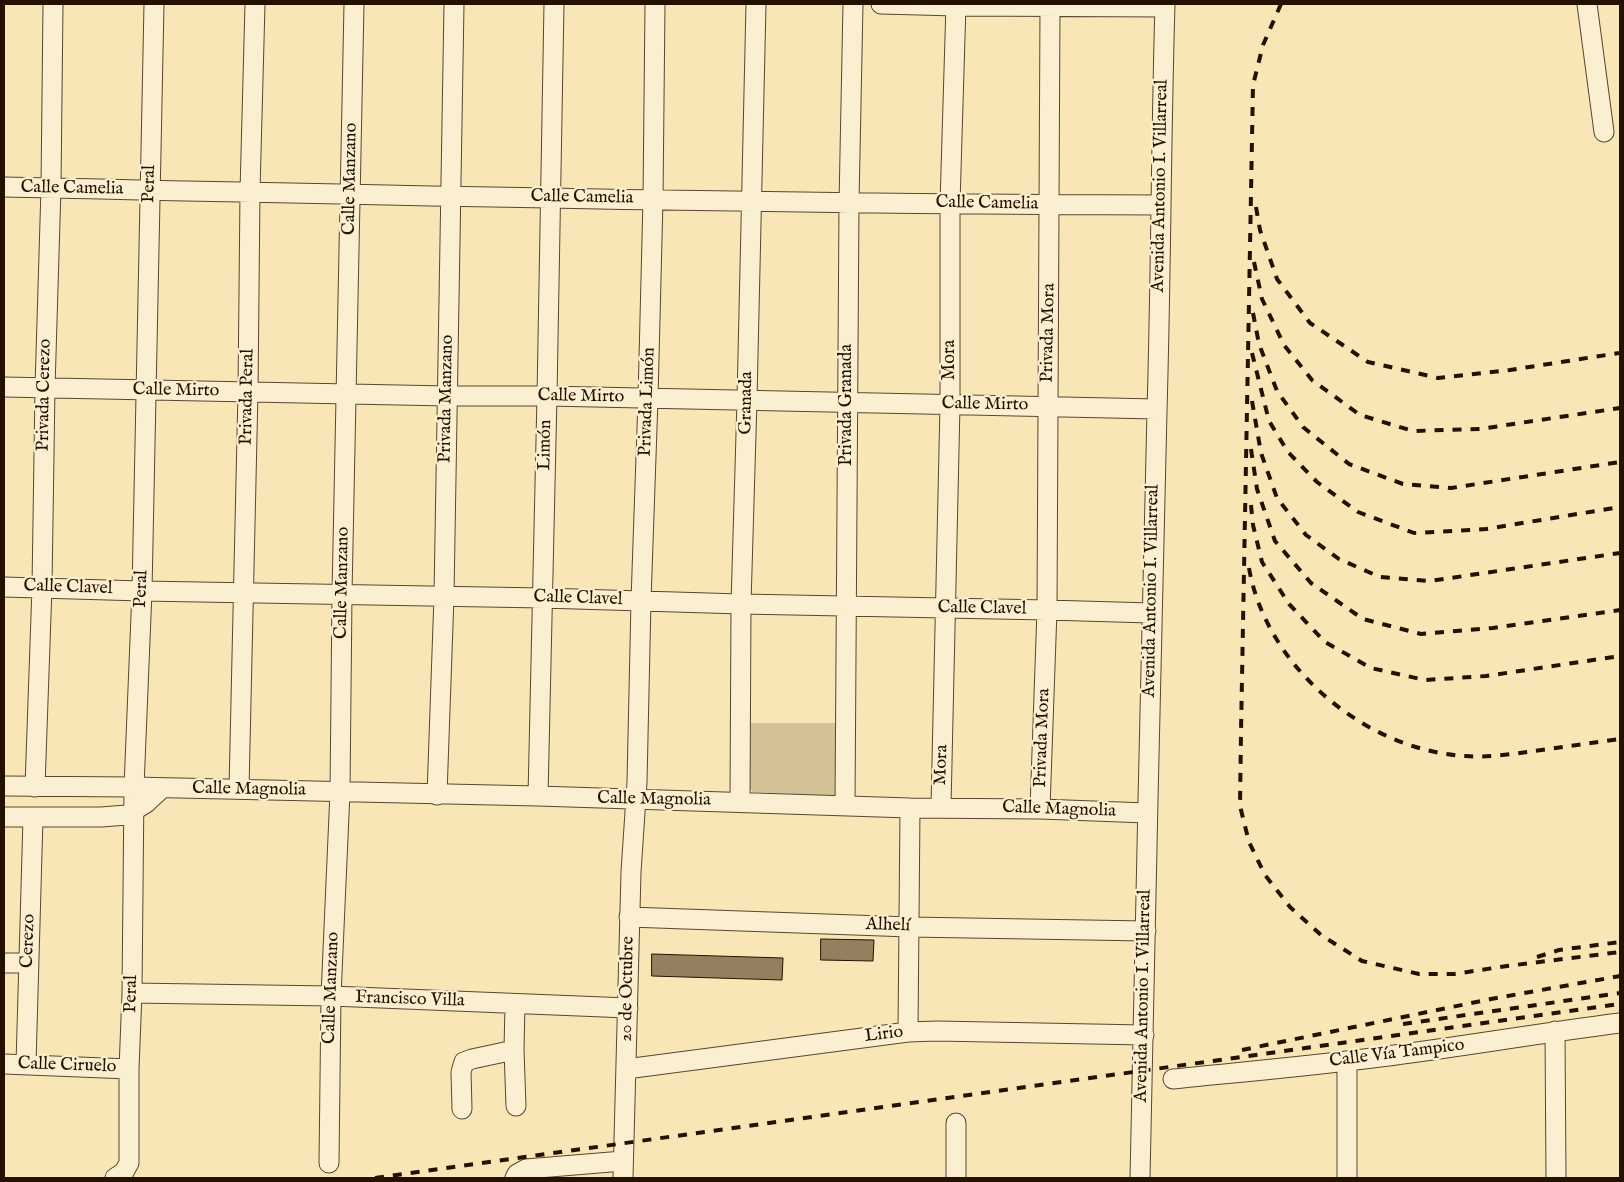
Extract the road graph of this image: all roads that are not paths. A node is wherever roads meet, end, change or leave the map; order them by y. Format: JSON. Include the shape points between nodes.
{"nodes":[{"id":1,"x":53,"y":4,"type":"edge"},
{"id":2,"x":154,"y":4,"type":"edge"},
{"id":3,"x":255,"y":4,"type":"edge"},
{"id":4,"x":354,"y":4,"type":"edge"},
{"id":5,"x":454,"y":4,"type":"edge"},
{"id":6,"x":554,"y":4,"type":"edge"},
{"id":7,"x":655,"y":4,"type":"edge"},
{"id":8,"x":756,"y":4,"type":"edge"},
{"id":9,"x":853,"y":4,"type":"edge"},
{"id":10,"x":881,"y":4,"type":"edge"},
{"id":11,"x":1587,"y":4,"type":"edge"},
{"id":12,"x":956,"y":5,"type":"edge"},
{"id":13,"x":1165,"y":5,"type":"edge"},
{"id":14,"x":1050,"y":6,"type":"junction"},
{"id":15,"x":1604,"y":132,"type":"dead end"},
{"id":16,"x":4,"y":187,"type":"edge"},
{"id":17,"x":51,"y":188,"type":"junction"},
{"id":18,"x":149,"y":191,"type":"junction"},
{"id":19,"x":250,"y":191,"type":"junction"},
{"id":20,"x":350,"y":195,"type":"junction"},
{"id":21,"x":450,"y":197,"type":"junction"},
{"id":22,"x":550,"y":198,"type":"junction"},
{"id":23,"x":653,"y":200,"type":"junction"},
{"id":24,"x":751,"y":202,"type":"junction"},
{"id":25,"x":849,"y":203,"type":"junction"},
{"id":26,"x":950,"y":204,"type":"junction"},
{"id":27,"x":1050,"y":205,"type":"junction"},
{"id":28,"x":1161,"y":205,"type":"junction"},
{"id":29,"x":4,"y":387,"type":"edge"},
{"id":30,"x":45,"y":388,"type":"junction"},
{"id":31,"x":146,"y":390,"type":"junction"},
{"id":32,"x":248,"y":392,"type":"junction"},
{"id":33,"x":347,"y":393,"type":"junction"},
{"id":34,"x":448,"y":396,"type":"junction"},
{"id":35,"x":547,"y":396,"type":"junction"},
{"id":36,"x":648,"y":399,"type":"junction"},
{"id":37,"x":747,"y":400,"type":"junction"},
{"id":38,"x":847,"y":402,"type":"junction"},
{"id":39,"x":950,"y":405,"type":"junction"},
{"id":40,"x":1048,"y":407,"type":"junction"},
{"id":41,"x":1157,"y":409,"type":"junction"},
{"id":42,"x":4,"y":587,"type":"edge"},
{"id":43,"x":42,"y":587,"type":"junction"},
{"id":44,"x":142,"y":591,"type":"junction"},
{"id":45,"x":244,"y":592,"type":"junction"},
{"id":46,"x":342,"y":594,"type":"junction"},
{"id":47,"x":444,"y":596,"type":"junction"},
{"id":48,"x":543,"y":598,"type":"junction"},
{"id":49,"x":641,"y":601,"type":"junction"},
{"id":50,"x":741,"y":604,"type":"junction"},
{"id":51,"x":846,"y":606,"type":"junction"},
{"id":52,"x":946,"y":608,"type":"junction"},
{"id":53,"x":1047,"y":610,"type":"junction"},
{"id":54,"x":1151,"y":613,"type":"junction"},
{"id":55,"x":4,"y":786,"type":"edge"},
{"id":56,"x":35,"y":787,"type":"junction"},
{"id":57,"x":134,"y":787,"type":"junction"},
{"id":58,"x":161,"y":789,"type":"junction"},
{"id":59,"x":239,"y":789,"type":"junction"},
{"id":60,"x":340,"y":792,"type":"junction"},
{"id":61,"x":437,"y":795,"type":"junction"},
{"id":62,"x":538,"y":796,"type":"junction"},
{"id":63,"x":636,"y":799,"type":"junction"},
{"id":64,"x":740,"y":802,"type":"junction"},
{"id":65,"x":845,"y":806,"type":"junction"},
{"id":66,"x":941,"y":807,"type":"junction"},
{"id":67,"x":910,"y":808,"type":"junction"},
{"id":68,"x":1040,"y":809,"type":"junction"},
{"id":69,"x":134,"y":812,"type":"junction"},
{"id":70,"x":1147,"y":813,"type":"junction"},
{"id":71,"x":4,"y":817,"type":"edge"},
{"id":72,"x":33,"y":818,"type":"junction"},
{"id":73,"x":629,"y":917,"type":"junction"},
{"id":74,"x":910,"y":927,"type":"junction"},
{"id":75,"x":1146,"y":931,"type":"junction"},
{"id":76,"x":4,"y":963,"type":"edge"},
{"id":77,"x":29,"y":963,"type":"junction"},
{"id":78,"x":132,"y":993,"type":"junction"},
{"id":79,"x":331,"y":996,"type":"junction"},
{"id":80,"x":515,"y":1004,"type":"junction"},
{"id":81,"x":628,"y":1008,"type":"junction"},
{"id":82,"x":1620,"y":1023,"type":"edge"},
{"id":83,"x":1555,"y":1031,"type":"junction"},
{"id":84,"x":908,"y":1032,"type":"junction"},
{"id":85,"x":1144,"y":1035,"type":"junction"},
{"id":86,"x":514,"y":1050,"type":"junction"},
{"id":87,"x":1347,"y":1061,"type":"junction"},
{"id":88,"x":4,"y":1064,"type":"edge"},
{"id":89,"x":26,"y":1064,"type":"junction"},
{"id":90,"x":130,"y":1069,"type":"junction"},
{"id":91,"x":626,"y":1069,"type":"junction"},
{"id":92,"x":1173,"y":1079,"type":"dead end"},
{"id":93,"x":516,"y":1106,"type":"dead end"},
{"id":94,"x":462,"y":1109,"type":"dead end"},
{"id":95,"x":956,"y":1123,"type":"dead end"},
{"id":96,"x":328,"y":1163,"type":"dead end"},
{"id":97,"x":623,"y":1170,"type":"edge"},
{"id":98,"x":120,"y":1175,"type":"edge"},
{"id":99,"x":515,"y":1178,"type":"edge"},
{"id":100,"x":956,"y":1178,"type":"edge"},
{"id":101,"x":1140,"y":1178,"type":"edge"},
{"id":102,"x":1347,"y":1178,"type":"edge"},
{"id":103,"x":1556,"y":1178,"type":"edge"}],
"edges":[{"from":1,"to":17,"type":"street","name":"Privada Cerezo"},
{"from":2,"to":18,"type":"street","name":"Peral"},
{"from":3,"to":19,"type":"street","name":"Privada Peral"},
{"from":4,"to":20,"type":"street","name":"Calle Manzano"},
{"from":5,"to":21,"type":"street","name":"Privada Manzano"},
{"from":6,"to":22,"type":"street","name":"Limón"},
{"from":7,"to":23,"type":"street","name":"Privada Limón"},
{"from":8,"to":24,"type":"street","name":"Granada"},
{"from":9,"to":25,"type":"street","name":"Privada Granada"},
{"from":10,"to":12,"type":"street"},
{"from":11,"to":15,"type":"street"},
{"from":12,"to":14,"type":"street"},
{"from":12,"to":26,"type":"street","name":"Mora"},
{"from":13,"to":14,"type":"street"},
{"from":13,"to":28,"type":"street","name":"Avenida Antonio I. Villarreal"},
{"from":14,"to":27,"type":"street","name":"Privada Mora"},
{"from":16,"to":17,"type":"street","name":"Calle Camelia"},
{"from":17,"to":18,"type":"street","name":"Calle Camelia"},
{"from":17,"to":30,"type":"street","name":"Privada Cerezo"},
{"from":18,"to":19,"type":"street","name":"Calle Camelia"},
{"from":18,"to":31,"type":"street","name":"Peral"},
{"from":19,"to":20,"type":"street","name":"Calle Camelia"},
{"from":19,"to":32,"type":"street","name":"Privada Peral"},
{"from":20,"to":21,"type":"street","name":"Calle Camelia"},
{"from":20,"to":33,"type":"street","name":"Calle Manzano"},
{"from":21,"to":22,"type":"street","name":"Calle Camelia"},
{"from":21,"to":34,"type":"street","name":"Privada Manzano"},
{"from":22,"to":23,"type":"street","name":"Calle Camelia"},
{"from":22,"to":35,"type":"street","name":"Limón"},
{"from":23,"to":24,"type":"street","name":"Calle Camelia"},
{"from":23,"to":36,"type":"street","name":"Privada Limón"},
{"from":24,"to":25,"type":"street","name":"Calle Camelia"},
{"from":24,"to":37,"type":"street","name":"Granada"},
{"from":25,"to":26,"type":"street","name":"Calle Camelia"},
{"from":25,"to":38,"type":"street","name":"Privada Granada"},
{"from":26,"to":27,"type":"street","name":"Calle Camelia"},
{"from":26,"to":39,"type":"street","name":"Mora"},
{"from":27,"to":28,"type":"street","name":"Calle Camelia"},
{"from":27,"to":40,"type":"street","name":"Privada Mora"},
{"from":28,"to":41,"type":"street","name":"Avenida Antonio I. Villarreal"},
{"from":29,"to":30,"type":"street","name":"Calle Mirto"},
{"from":30,"to":31,"type":"street","name":"Calle Mirto"},
{"from":30,"to":43,"type":"street","name":"Privada Cerezo"},
{"from":31,"to":32,"type":"street","name":"Calle Mirto"},
{"from":31,"to":44,"type":"street","name":"Peral"},
{"from":32,"to":33,"type":"street","name":"Calle Mirto"},
{"from":32,"to":45,"type":"street","name":"Privada Peral"},
{"from":33,"to":34,"type":"street","name":"Calle Mirto"},
{"from":33,"to":46,"type":"street","name":"Calle Manzano"},
{"from":34,"to":35,"type":"street","name":"Calle Mirto"},
{"from":34,"to":47,"type":"street","name":"Privada Manzano"},
{"from":35,"to":36,"type":"street","name":"Calle Mirto"},
{"from":35,"to":48,"type":"street","name":"Limón"},
{"from":36,"to":37,"type":"street","name":"Calle Mirto"},
{"from":36,"to":49,"type":"street","name":"Privada Limón"},
{"from":37,"to":38,"type":"street","name":"Calle Mirto"},
{"from":37,"to":50,"type":"street","name":"Granada"},
{"from":38,"to":39,"type":"street","name":"Calle Mirto"},
{"from":38,"to":51,"type":"street","name":"Privada Granada"},
{"from":39,"to":40,"type":"street","name":"Calle Mirto"},
{"from":39,"to":52,"type":"street","name":"Mora"},
{"from":40,"to":41,"type":"street","name":"Calle Mirto"},
{"from":40,"to":53,"type":"street","name":"Privada Mora"},
{"from":41,"to":54,"type":"street","name":"Avenida Antonio I. Villarreal"},
{"from":42,"to":43,"type":"street","name":"Calle Clavel"},
{"from":43,"to":44,"type":"street","name":"Calle Clavel"},
{"from":43,"to":56,"type":"street","name":"Privada Cerezo"},
{"from":44,"to":45,"type":"street","name":"Calle Clavel"},
{"from":44,"to":57,"type":"street","name":"Peral"},
{"from":45,"to":46,"type":"street","name":"Calle Clavel"},
{"from":45,"to":59,"type":"street","name":"Privada Peral"},
{"from":46,"to":47,"type":"street","name":"Calle Clavel"},
{"from":46,"to":60,"type":"street","name":"Calle Manzano"},
{"from":47,"to":48,"type":"street","name":"Calle Clavel"},
{"from":47,"to":61,"type":"street","name":"Privada Manzano"},
{"from":48,"to":49,"type":"street","name":"Calle Clavel"},
{"from":48,"to":62,"type":"street","name":"Limón"},
{"from":49,"to":50,"type":"street","name":"Calle Clavel"},
{"from":49,"to":63,"type":"street","name":"Privada Limón"},
{"from":50,"to":51,"type":"street","name":"Calle Clavel"},
{"from":50,"to":64,"type":"street","name":"Granada"},
{"from":51,"to":52,"type":"street","name":"Calle Clavel"},
{"from":51,"to":65,"type":"street","name":"Privada Granada"},
{"from":52,"to":53,"type":"street","name":"Calle Clavel"},
{"from":52,"to":66,"type":"street","name":"Mora"},
{"from":53,"to":54,"type":"street","name":"Calle Clavel"},
{"from":53,"to":68,"type":"street","name":"Privada Mora"},
{"from":54,"to":70,"type":"street","name":"Avenida Antonio I. Villarreal"},
{"from":55,"to":56,"type":"street","name":"Calle Magnolia"},
{"from":56,"to":57,"type":"street","name":"Calle Magnolia"},
{"from":57,"to":58,"type":"street","name":"Calle Magnolia"},
{"from":57,"to":69,"type":"street","name":"Peral"},
{"from":58,"to":59,"type":"street","name":"Calle Magnolia"},
{"from":58,"to":69,"type":"street"},
{"from":59,"to":60,"type":"street","name":"Calle Magnolia"},
{"from":60,"to":61,"type":"street","name":"Calle Magnolia"},
{"from":60,"to":79,"type":"street","name":"Calle Manzano"},
{"from":61,"to":62,"type":"street","name":"Calle Magnolia"},
{"from":62,"to":63,"type":"street","name":"Calle Magnolia"},
{"from":63,"to":64,"type":"street","name":"Calle Magnolia"},
{"from":63,"to":73,"type":"street","name":"20 de Octubre"},
{"from":64,"to":65,"type":"street","name":"Calle Magnolia"},
{"from":65,"to":67,"type":"street","name":"Calle Magnolia"},
{"from":66,"to":67,"type":"street","name":"Calle Magnolia"},
{"from":66,"to":68,"type":"street","name":"Calle Magnolia"},
{"from":67,"to":74,"type":"street"},
{"from":68,"to":70,"type":"street","name":"Calle Magnolia"},
{"from":69,"to":72,"type":"street","via":[[113,817]]},
{"from":69,"to":78,"type":"street","name":"Peral"},
{"from":70,"to":75,"type":"street","name":"Avenida Antonio I. Villarreal"},
{"from":71,"to":72,"type":"street"},
{"from":72,"to":77,"type":"street","name":"Cerezo"},
{"from":73,"to":74,"type":"street","name":"Alhelí"},
{"from":73,"to":81,"type":"street","name":"20 de Octubre"},
{"from":74,"to":75,"type":"street","name":"Alhelí"},
{"from":74,"to":84,"type":"street"},
{"from":75,"to":85,"type":"street","name":"Avenida Antonio I. Villarreal"},
{"from":76,"to":77,"type":"street"},
{"from":77,"to":89,"type":"street","name":"Cerezo"},
{"from":78,"to":79,"type":"street","name":"Francisco Villa"},
{"from":78,"to":90,"type":"street","name":"Peral"},
{"from":79,"to":80,"type":"street","name":"Francisco Villa"},
{"from":79,"to":96,"type":"street","name":"Calle Manzano"},
{"from":80,"to":81,"type":"street","name":"Francisco Villa"},
{"from":80,"to":86,"type":"street"},
{"from":81,"to":91,"type":"street","name":"20 de Octubre"},
{"from":82,"to":83,"type":"street","name":"Calle Vía Tampico"},
{"from":83,"to":87,"type":"street","name":"Calle Vía Tampico"},
{"from":83,"to":103,"type":"street"},
{"from":84,"to":85,"type":"street","name":"Lirio"},
{"from":84,"to":91,"type":"street","name":"Lirio"},
{"from":85,"to":101,"type":"street","name":"Avenida Antonio I. Villarreal"},
{"from":86,"to":93,"type":"street"},
{"from":86,"to":94,"type":"street","via":[[464,1062],[461,1072]]},
{"from":87,"to":92,"type":"street","name":"Calle Vía Tampico"},
{"from":87,"to":102,"type":"street"},
{"from":88,"to":89,"type":"street","name":"Calle Ciruelo"},
{"from":89,"to":90,"type":"street","name":"Calle Ciruelo"},
{"from":90,"to":98,"type":"street","name":"Peral","via":[[129,1163]]},
{"from":91,"to":97,"type":"street","name":"20 de Octubre"},
{"from":95,"to":100,"type":"street"},
{"from":97,"to":99,"type":"street","via":[[526,1169]]}]}
